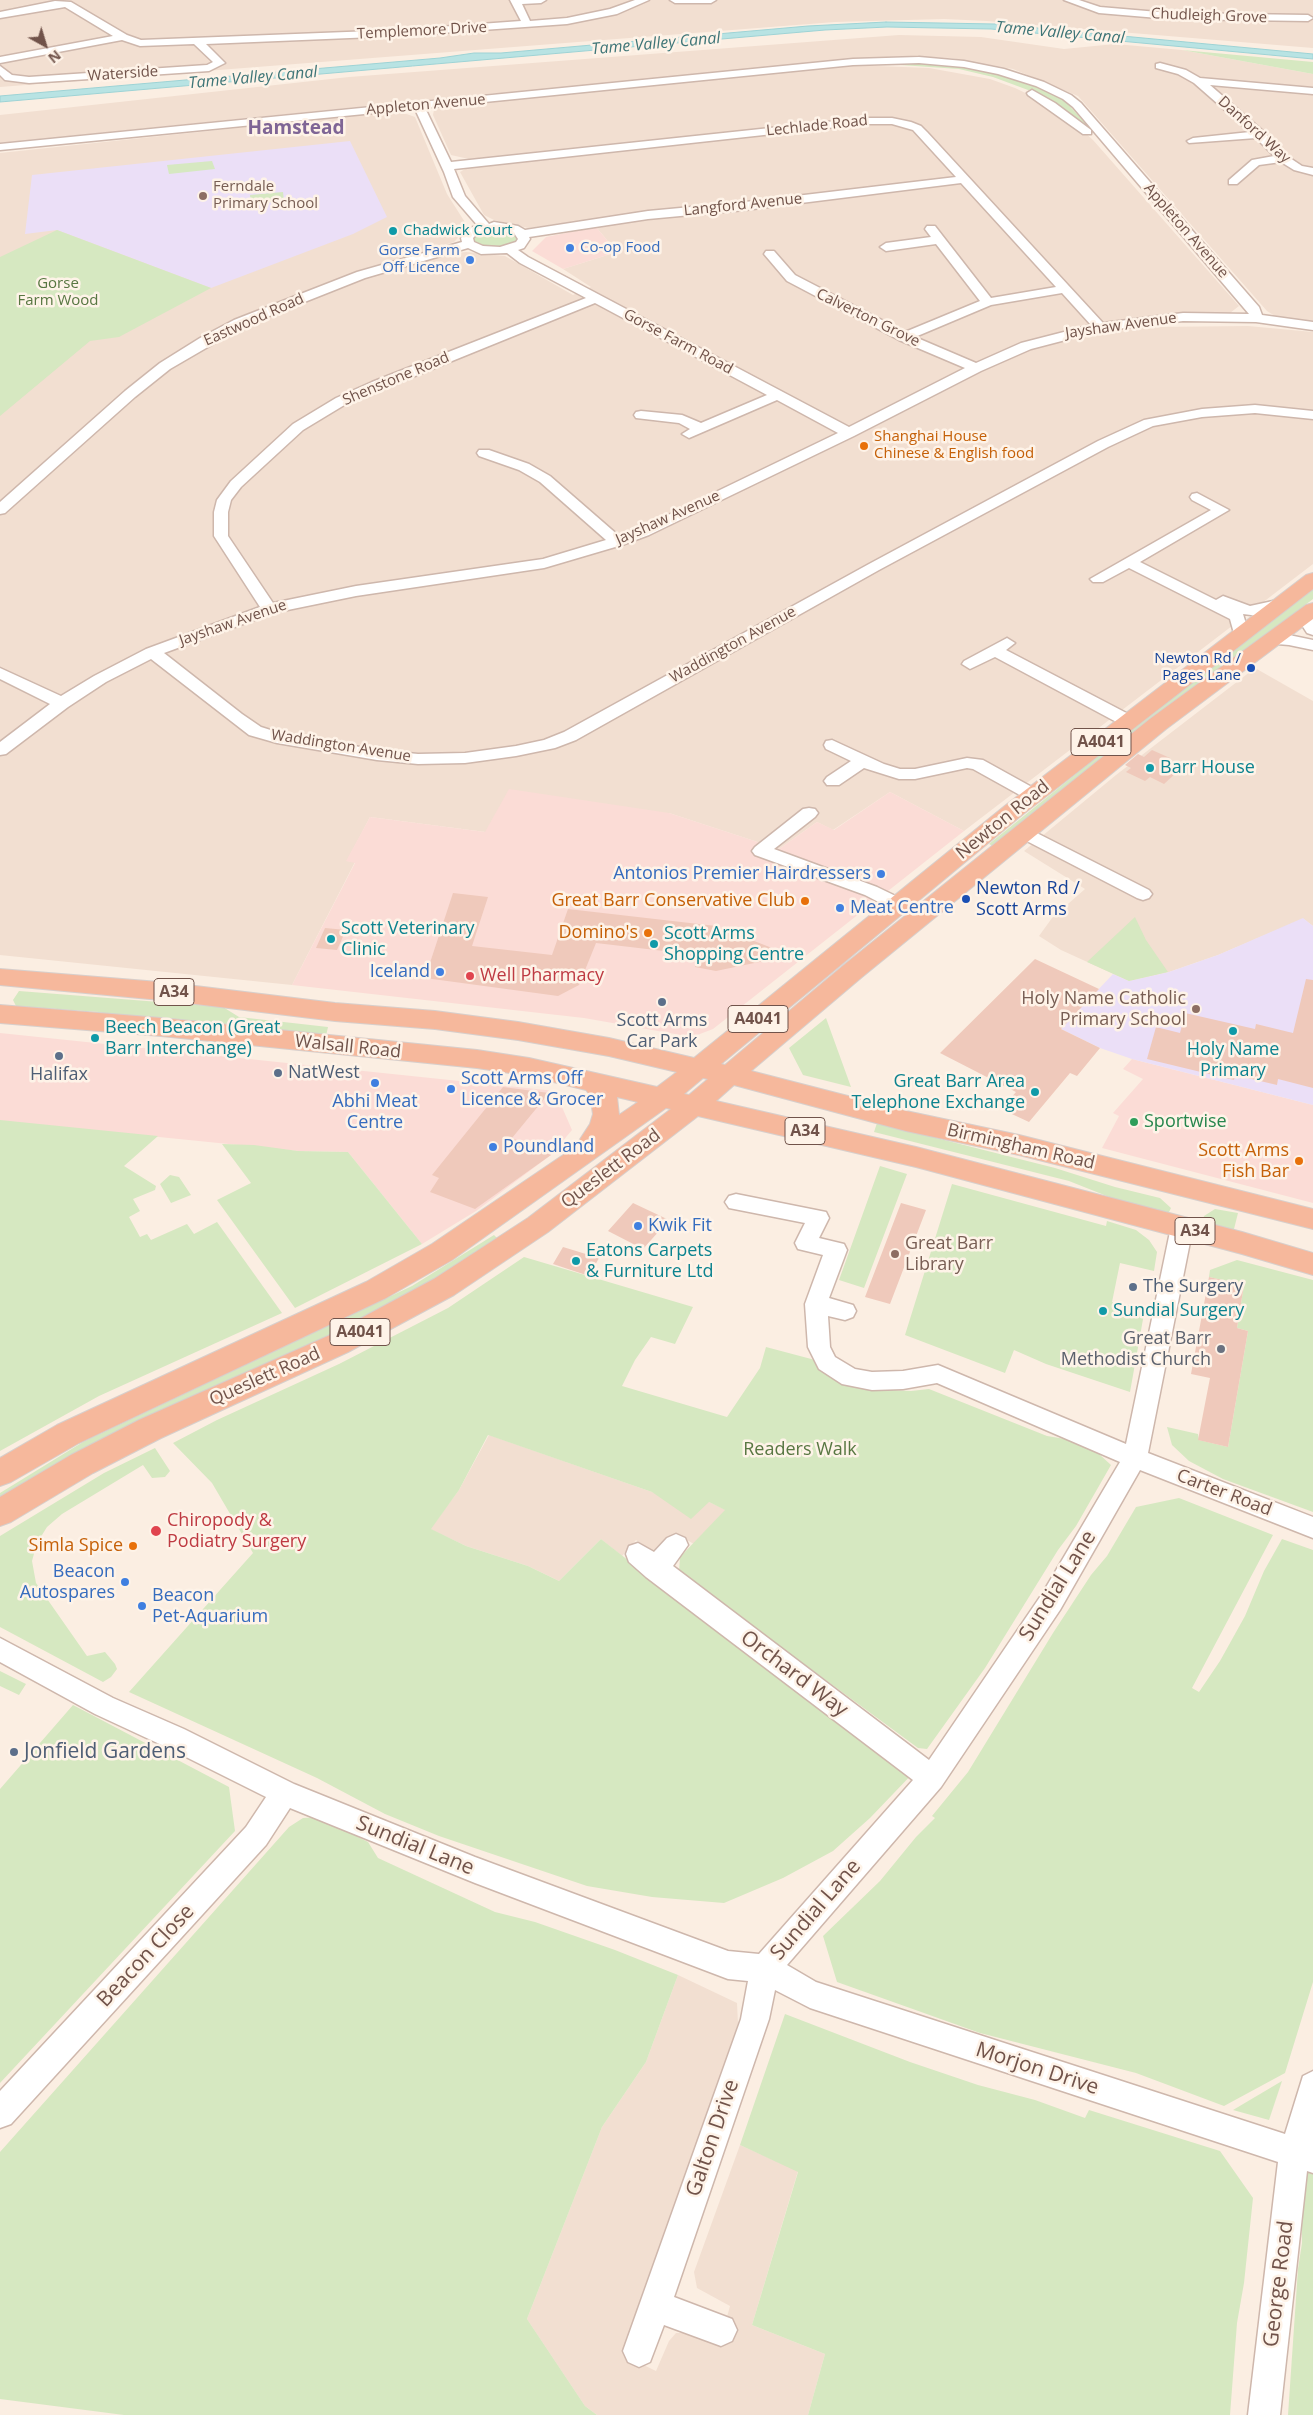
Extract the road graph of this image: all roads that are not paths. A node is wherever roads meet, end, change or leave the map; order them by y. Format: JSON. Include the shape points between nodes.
{"nodes":[{"id":1,"x":541,"y":0,"type":"edge"},
{"id":2,"x":644,"y":0,"type":"edge"},
{"id":3,"x":675,"y":0,"type":"edge"},
{"id":4,"x":711,"y":0,"type":"edge"},
{"id":5,"x":1069,"y":0,"type":"edge"},
{"id":6,"x":516,"y":1,"type":"edge"},
{"id":7,"x":0,"y":15,"type":"edge"},
{"id":8,"x":1308,"y":18,"type":"dead end"},
{"id":9,"x":527,"y":24,"type":"junction"},
{"id":10,"x":123,"y":37,"type":"junction"},
{"id":11,"x":197,"y":41,"type":"junction"},
{"id":12,"x":0,"y":60,"type":"edge"},
{"id":13,"x":0,"y":69,"type":"edge"},
{"id":14,"x":1163,"y":69,"type":"dead end"},
{"id":15,"x":1198,"y":81,"type":"junction"},
{"id":16,"x":1313,"y":90,"type":"edge"},
{"id":17,"x":419,"y":106,"type":"junction"},
{"id":18,"x":1239,"y":115,"type":"junction"},
{"id":19,"x":1221,"y":117,"type":"dead end"},
{"id":20,"x":1260,"y":134,"type":"junction"},
{"id":21,"x":1194,"y":141,"type":"dead end"},
{"id":22,"x":0,"y":147,"type":"edge"},
{"id":23,"x":1283,"y":158,"type":"junction"},
{"id":24,"x":446,"y":166,"type":"junction"},
{"id":25,"x":1313,"y":172,"type":"edge"},
{"id":26,"x":964,"y":179,"type":"junction"},
{"id":27,"x":1233,"y":182,"type":"dead end"},
{"id":28,"x":480,"y":223,"type":"junction"},
{"id":29,"x":931,"y":229,"type":"dead end"},
{"id":30,"x":522,"y":234,"type":"junction"},
{"id":31,"x":452,"y":236,"type":"dead end"},
{"id":32,"x":940,"y":240,"type":"junction"},
{"id":33,"x":468,"y":244,"type":"junction"},
{"id":34,"x":886,"y":247,"type":"dead end"},
{"id":35,"x":510,"y":249,"type":"junction"},
{"id":36,"x":784,"y":253,"type":"dead end"},
{"id":37,"x":1064,"y":289,"type":"junction"},
{"id":38,"x":596,"y":298,"type":"junction"},
{"id":39,"x":988,"y":302,"type":"junction"},
{"id":40,"x":1256,"y":318,"type":"junction"},
{"id":41,"x":1313,"y":326,"type":"edge"},
{"id":42,"x":1100,"y":327,"type":"junction"},
{"id":43,"x":904,"y":337,"type":"junction"},
{"id":44,"x":976,"y":368,"type":"junction"},
{"id":45,"x":777,"y":395,"type":"junction"},
{"id":46,"x":640,"y":415,"type":"dead end"},
{"id":47,"x":1313,"y":415,"type":"edge"},
{"id":48,"x":849,"y":433,"type":"junction"},
{"id":49,"x":484,"y":453,"type":"dead end"},
{"id":50,"x":1198,"y":497,"type":"dead end"},
{"id":51,"x":0,"y":510,"type":"edge"},
{"id":52,"x":617,"y":542,"type":"junction"},
{"id":53,"x":1131,"y":562,"type":"junction"},
{"id":54,"x":1098,"y":579,"type":"dead end"},
{"id":55,"x":1313,"y":579,"type":"edge"},
{"id":56,"x":1196,"y":596,"type":"junction"},
{"id":57,"x":1282,"y":604,"type":"junction"},
{"id":58,"x":269,"y":609,"type":"junction"},
{"id":59,"x":1310,"y":618,"type":"edge"},
{"id":60,"x":1241,"y":634,"type":"junction"},
{"id":61,"x":1271,"y":640,"type":"junction"},
{"id":62,"x":1313,"y":645,"type":"edge"},
{"id":63,"x":152,"y":652,"type":"junction"},
{"id":64,"x":970,"y":664,"type":"dead end"},
{"id":65,"x":0,"y":673,"type":"edge"},
{"id":66,"x":62,"y":703,"type":"junction"},
{"id":67,"x":1128,"y":721,"type":"junction"},
{"id":68,"x":832,"y":744,"type":"dead end"},
{"id":69,"x":0,"y":750,"type":"edge"},
{"id":70,"x":862,"y":761,"type":"junction"},
{"id":71,"x":833,"y":781,"type":"dead end"},
{"id":72,"x":1033,"y":795,"type":"junction"},
{"id":73,"x":809,"y":813,"type":"dead end"},
{"id":74,"x":1025,"y":833,"type":"junction"},
{"id":75,"x":1143,"y":894,"type":"dead end"},
{"id":76,"x":898,"y":905,"type":"junction"},
{"id":77,"x":6,"y":977,"type":"edge"},
{"id":78,"x":0,"y":1004,"type":"edge"},
{"id":79,"x":335,"y":1012,"type":"junction"},
{"id":80,"x":0,"y":1014,"type":"edge"},
{"id":81,"x":435,"y":1020,"type":"junction"},
{"id":82,"x":338,"y":1046,"type":"junction"},
{"id":83,"x":714,"y":1076,"type":"junction"},
{"id":84,"x":594,"y":1081,"type":"junction"},
{"id":85,"x":678,"y":1096,"type":"junction"},
{"id":86,"x":916,"y":1156,"type":"junction"},
{"id":87,"x":573,"y":1162,"type":"junction"},
{"id":88,"x":1193,"y":1190,"type":"junction"},
{"id":89,"x":736,"y":1202,"type":"dead end"},
{"id":90,"x":1313,"y":1219,"type":"edge"},
{"id":91,"x":488,"y":1220,"type":"junction"},
{"id":92,"x":1182,"y":1227,"type":"junction"},
{"id":93,"x":512,"y":1241,"type":"junction"},
{"id":94,"x":1313,"y":1264,"type":"edge"},
{"id":95,"x":816,"y":1304,"type":"junction"},
{"id":96,"x":845,"y":1311,"type":"dead end"},
{"id":97,"x":1135,"y":1458,"type":"junction"},
{"id":98,"x":0,"y":1472,"type":"edge"},
{"id":99,"x":0,"y":1513,"type":"edge"},
{"id":100,"x":1313,"y":1528,"type":"edge"},
{"id":101,"x":676,"y":1545,"type":"dead end"},
{"id":102,"x":0,"y":1649,"type":"edge"},
{"id":103,"x":932,"y":1778,"type":"junction"},
{"id":104,"x":286,"y":1793,"type":"junction"},
{"id":105,"x":765,"y":1969,"type":"junction"},
{"id":106,"x":1313,"y":2086,"type":"edge"},
{"id":107,"x":0,"y":2114,"type":"edge"},
{"id":108,"x":1304,"y":2155,"type":"edge"},
{"id":109,"x":656,"y":2306,"type":"junction"},
{"id":110,"x":721,"y":2330,"type":"dead end"},
{"id":111,"x":639,"y":2351,"type":"dead end"},
{"id":112,"x":1264,"y":2415,"type":"edge"}],
"edges":[{"from":1,"to":6,"type":"street"},
{"from":2,"to":9,"type":"street","name":"Templemore Drive","via":[[598,16]]},
{"from":3,"to":4,"type":"street"},
{"from":5,"to":8,"type":"street","name":"Chudleigh Grove","via":[[1099,10],[1162,16]]},
{"from":6,"to":9,"type":"street"},
{"from":7,"to":10,"type":"street","via":[[67,4]]},
{"from":9,"to":11,"type":"street","name":"Templemore Drive"},
{"from":10,"to":11,"type":"street","via":[[140,43]]},
{"from":10,"to":12,"type":"street"},
{"from":11,"to":13,"type":"street","name":"Waterside","via":[[220,60],[218,65],[22,80],[9,78]]},
{"from":14,"to":15,"type":"street","via":[[1182,72]]},
{"from":15,"to":16,"type":"street"},
{"from":15,"to":18,"type":"street","name":"Danford Way"},
{"from":17,"to":22,"type":"street","name":"Appleton Avenue"},
{"from":17,"to":24,"type":"street"},
{"from":17,"to":40,"type":"street","name":"Appleton Avenue","via":[[853,62],[943,61],[1000,70],[1040,84],[1077,105],[1254,310]]},
{"from":18,"to":19,"type":"street"},
{"from":18,"to":20,"type":"street","name":"Danford Way"},
{"from":20,"to":21,"type":"street"},
{"from":20,"to":23,"type":"street","name":"Danford Way"},
{"from":23,"to":25,"type":"street","name":"Danford Way","via":[[1298,168]]},
{"from":23,"to":27,"type":"street","via":[[1256,162]]},
{"from":24,"to":26,"type":"street","name":"Lechlade Road","via":[[892,120],[917,128]]},
{"from":24,"to":28,"type":"street","via":[[459,197]]},
{"from":26,"to":30,"type":"street","name":"Langford Avenue","via":[[648,215]]},
{"from":26,"to":37,"type":"street","name":"Lechlade Road"},
{"from":28,"to":30,"type":"street","via":[[511,228]]},
{"from":28,"to":31,"type":"street","via":[[462,224]]},
{"from":28,"to":33,"type":"street","via":[[469,234]]},
{"from":29,"to":32,"type":"street"},
{"from":30,"to":35,"type":"street","via":[[524,239],[520,245]]},
{"from":32,"to":34,"type":"street"},
{"from":32,"to":39,"type":"street"},
{"from":33,"to":35,"type":"street","via":[[481,250]]},
{"from":33,"to":51,"type":"street","name":"Eastwood Road","via":[[361,275],[239,323],[206,341],[165,366],[130,394]]},
{"from":35,"to":38,"type":"street","name":"Gorse Farm Road","via":[[524,260]]},
{"from":36,"to":43,"type":"street","name":"Calverton Grove","via":[[763,254],[791,278]]},
{"from":37,"to":39,"type":"street"},
{"from":37,"to":42,"type":"street","name":"Lechlade Road"},
{"from":38,"to":45,"type":"street","name":"Gorse Farm Road"},
{"from":38,"to":58,"type":"street","name":"Shenstone Road","via":[[341,401],[298,427],[236,484],[224,500],[221,536]]},
{"from":39,"to":43,"type":"street"},
{"from":40,"to":41,"type":"street","name":"Jayshaw Avenue"},
{"from":40,"to":42,"type":"street","name":"Jayshaw Avenue","via":[[1183,317]]},
{"from":42,"to":44,"type":"street","name":"Jayshaw Avenue","via":[[1026,346]]},
{"from":43,"to":44,"type":"street","name":"Calverton Grove"},
{"from":44,"to":48,"type":"street","name":"Jayshaw Avenue"},
{"from":45,"to":46,"type":"street","via":[[695,432],[682,419]]},
{"from":45,"to":48,"type":"street","name":"Gorse Farm Road"},
{"from":47,"to":63,"type":"street","name":"Waddington Avenue","via":[[1255,409],[1202,413],[1149,423],[1103,444],[874,567],[570,736],[541,746],[465,758],[418,759],[277,738],[255,731]]},
{"from":48,"to":52,"type":"street","name":"Jayshaw Avenue"},
{"from":49,"to":52,"type":"street","via":[[524,466],[545,479]]},
{"from":50,"to":53,"type":"street","via":[[1222,510]]},
{"from":52,"to":58,"type":"street","name":"Jayshaw Avenue","via":[[544,563],[356,591]]},
{"from":53,"to":54,"type":"street"},
{"from":53,"to":56,"type":"street"},
{"from":55,"to":57,"type":"highway","name":"Newton Road","number":"A4041"},
{"from":56,"to":57,"type":"street","via":[[1214,597],[1248,611]]},
{"from":56,"to":60,"type":"street","via":[[1237,617]]},
{"from":57,"to":60,"type":"highway","name":"Newton Road","number":"A4041"},
{"from":58,"to":63,"type":"street","name":"Jayshaw Avenue"},
{"from":59,"to":61,"type":"highway","name":"Newton Road","number":"A4041"},
{"from":60,"to":67,"type":"highway","name":"Newton Road","number":"A4041"},
{"from":61,"to":62,"type":"street"},
{"from":61,"to":74,"type":"highway","name":"Newton Road","number":"A4041","via":[[1158,724]]},
{"from":63,"to":66,"type":"street","name":"Jayshaw Avenue"},
{"from":64,"to":67,"type":"street","via":[[1002,646]]},
{"from":65,"to":66,"type":"street"},
{"from":66,"to":69,"type":"street","name":"Jayshaw Avenue"},
{"from":67,"to":72,"type":"highway","name":"Newton Road","number":"A4041"},
{"from":68,"to":70,"type":"street"},
{"from":70,"to":71,"type":"street"},
{"from":70,"to":72,"type":"street","via":[[900,774],[977,764]]},
{"from":72,"to":76,"type":"highway","name":"Newton Road","number":"A4041"},
{"from":73,"to":76,"type":"street","via":[[762,851],[871,891]]},
{"from":74,"to":75,"type":"street"},
{"from":74,"to":83,"type":"highway","name":"Newton Road","number":"A4041"},
{"from":76,"to":83,"type":"highway","name":"Newton Road","number":"A4041"},
{"from":77,"to":78,"type":"highway"},
{"from":77,"to":79,"type":"highway","name":"Walsall Road","number":"A34","via":[[171,992]]},
{"from":79,"to":81,"type":"highway","name":"Walsall Road","number":"A34"},
{"from":79,"to":82,"type":"highway","via":[[351,1021],[354,1030],[351,1037]]},
{"from":80,"to":82,"type":"highway","name":"Walsall Road","number":"A34"},
{"from":81,"to":83,"type":"highway","name":"Walsall Road","number":"A34","via":[[518,1030],[609,1047]]},
{"from":81,"to":85,"type":"highway","name":"Walsall Road","number":"A34"},
{"from":82,"to":84,"type":"highway","name":"Walsall Road","number":"A34","via":[[529,1067]]},
{"from":83,"to":85,"type":"highway","number":"A4041"},
{"from":83,"to":86,"type":"highway","name":"Birmingham Road","number":"A34","via":[[734,1097],[843,1129]]},
{"from":83,"to":88,"type":"highway","name":"Birmingham Road","number":"A34","via":[[1019,1145]]},
{"from":84,"to":85,"type":"highway","name":"Walsall Road","number":"A34"},
{"from":84,"to":87,"type":"highway","via":[[603,1094],[606,1114],[594,1140]]},
{"from":85,"to":86,"type":"highway","name":"Birmingham Road","number":"A34"},
{"from":85,"to":87,"type":"highway","name":"Queslett Road","number":"A4041"},
{"from":85,"to":93,"type":"highway","name":"Queslett Road","number":"A4041","via":[[642,1147]]},
{"from":86,"to":92,"type":"highway","name":"Birmingham Road","number":"A34"},
{"from":87,"to":91,"type":"highway","name":"Queslett Road","number":"A4041"},
{"from":88,"to":90,"type":"highway","name":"Birmingham Road","number":"A34"},
{"from":88,"to":92,"type":"highway"},
{"from":89,"to":95,"type":"street","via":[[818,1218],[806,1243],[836,1250]]},
{"from":91,"to":93,"type":"highway","via":[[510,1216],[520,1224],[521,1231]]},
{"from":91,"to":98,"type":"highway","name":"Queslett Road","number":"A4041","via":[[442,1252],[376,1290],[68,1434]]},
{"from":92,"to":94,"type":"highway","name":"Birmingham Road","number":"A34"},
{"from":92,"to":97,"type":"street","name":"Sundial Lane"},
{"from":93,"to":99,"type":"highway","name":"Queslett Road","number":"A4041","via":[[444,1287],[338,1344],[150,1429],[82,1464]]},
{"from":95,"to":96,"type":"street"},
{"from":95,"to":97,"type":"street","via":[[819,1347],[827,1363],[850,1377],[872,1381],[903,1380],[938,1374]]},
{"from":97,"to":100,"type":"street","name":"Carter Road"},
{"from":97,"to":103,"type":"street","name":"Sundial Lane","via":[[1051,1602]]},
{"from":101,"to":103,"type":"street","name":"Orchard Way","via":[[646,1561]]},
{"from":102,"to":104,"type":"street","name":"Sundial Lane","via":[[104,1706]]},
{"from":103,"to":105,"type":"street","name":"Sundial Lane"},
{"from":104,"to":105,"type":"street","name":"Sundial Lane","via":[[475,1870],[728,1965]]},
{"from":104,"to":107,"type":"street","name":"Beacon Close","via":[[256,1836]]},
{"from":105,"to":108,"type":"street","name":"Morjon Drive","via":[[810,1994]]},
{"from":105,"to":109,"type":"street","name":"Galton Drive","via":[[755,2019]]},
{"from":106,"to":108,"type":"street","name":"George Road"},
{"from":108,"to":112,"type":"street","name":"George Road"},
{"from":109,"to":110,"type":"street"},
{"from":109,"to":111,"type":"street","name":"Galton Drive"}]}
